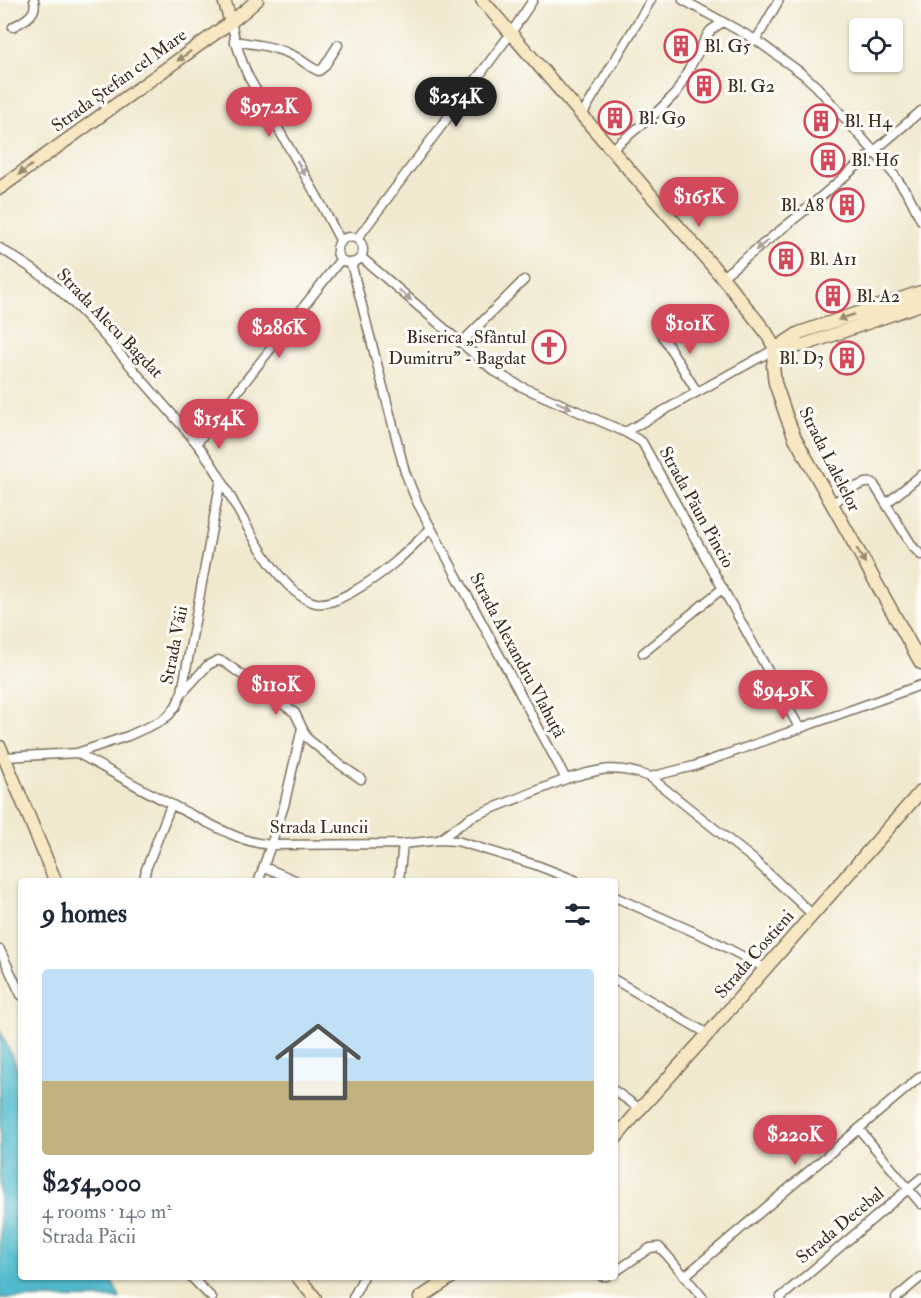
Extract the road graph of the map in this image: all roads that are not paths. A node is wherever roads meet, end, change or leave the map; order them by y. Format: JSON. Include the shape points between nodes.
{"nodes":[{"id":1,"x":34,"y":0,"type":"edge"},
{"id":2,"x":224,"y":0,"type":"edge"},
{"id":3,"x":256,"y":0,"type":"edge"},
{"id":4,"x":482,"y":0,"type":"edge"},
{"id":5,"x":533,"y":0,"type":"edge"},
{"id":6,"x":651,"y":0,"type":"edge"},
{"id":7,"x":683,"y":0,"type":"edge"},
{"id":8,"x":779,"y":0,"type":"edge"},
{"id":9,"x":231,"y":22,"type":"junction"},
{"id":10,"x":723,"y":22,"type":"junction"},
{"id":11,"x":13,"y":27,"type":"dead end"},
{"id":12,"x":511,"y":33,"type":"junction"},
{"id":13,"x":756,"y":40,"type":"junction"},
{"id":14,"x":234,"y":41,"type":"junction"},
{"id":15,"x":338,"y":45,"type":"dead end"},
{"id":16,"x":921,"y":111,"type":"edge"},
{"id":17,"x":582,"y":115,"type":"junction"},
{"id":18,"x":612,"y":149,"type":"junction"},
{"id":19,"x":874,"y":151,"type":"junction"},
{"id":20,"x":0,"y":188,"type":"edge"},
{"id":21,"x":921,"y":220,"type":"edge"},
{"id":22,"x":357,"y":239,"type":"junction"},
{"id":23,"x":341,"y":242,"type":"junction"},
{"id":24,"x":0,"y":248,"type":"edge"},
{"id":25,"x":361,"y":257,"type":"junction"},
{"id":26,"x":341,"y":259,"type":"junction"},
{"id":27,"x":351,"y":263,"type":"junction"},
{"id":28,"x":722,"y":277,"type":"junction"},
{"id":29,"x":524,"y":280,"type":"dead end"},
{"id":30,"x":921,"y":292,"type":"edge"},
{"id":31,"x":921,"y":304,"type":"edge"},
{"id":32,"x":660,"y":332,"type":"dead end"},
{"id":33,"x":461,"y":343,"type":"junction"},
{"id":34,"x":775,"y":349,"type":"junction"},
{"id":35,"x":697,"y":392,"type":"junction"},
{"id":36,"x":625,"y":432,"type":"junction"},
{"id":37,"x":197,"y":443,"type":"junction"},
{"id":38,"x":921,"y":475,"type":"edge"},
{"id":39,"x":221,"y":479,"type":"junction"},
{"id":40,"x":887,"y":503,"type":"junction"},
{"id":41,"x":832,"y":504,"type":"junction"},
{"id":42,"x":431,"y":528,"type":"junction"},
{"id":43,"x":921,"y":540,"type":"edge"},
{"id":44,"x":914,"y":547,"type":"junction"},
{"id":45,"x":921,"y":555,"type":"edge"},
{"id":46,"x":723,"y":588,"type":"junction"},
{"id":47,"x":643,"y":653,"type":"dead end"},
{"id":48,"x":921,"y":663,"type":"edge"},
{"id":49,"x":921,"y":685,"type":"edge"},
{"id":50,"x":182,"y":692,"type":"junction"},
{"id":51,"x":302,"y":728,"type":"junction"},
{"id":52,"x":800,"y":729,"type":"junction"},
{"id":53,"x":2,"y":752,"type":"edge"},
{"id":54,"x":77,"y":753,"type":"junction"},
{"id":55,"x":650,"y":777,"type":"junction"},
{"id":56,"x":361,"y":779,"type":"dead end"},
{"id":57,"x":566,"y":779,"type":"junction"},
{"id":58,"x":921,"y":791,"type":"edge"},
{"id":59,"x":171,"y":805,"type":"junction"},
{"id":60,"x":439,"y":840,"type":"junction"},
{"id":61,"x":403,"y":844,"type":"junction"},
{"id":62,"x":271,"y":845,"type":"junction"},
{"id":63,"x":264,"y":867,"type":"junction"},
{"id":64,"x":54,"y":878,"type":"edge"},
{"id":65,"x":145,"y":878,"type":"edge"},
{"id":66,"x":260,"y":878,"type":"edge"},
{"id":67,"x":290,"y":878,"type":"edge"},
{"id":68,"x":399,"y":878,"type":"edge"},
{"id":69,"x":570,"y":878,"type":"edge"},
{"id":70,"x":618,"y":898,"type":"edge"},
{"id":71,"x":813,"y":915,"type":"junction"},
{"id":72,"x":0,"y":950,"type":"edge"},
{"id":73,"x":765,"y":968,"type":"junction"},
{"id":74,"x":618,"y":982,"type":"edge"},
{"id":75,"x":18,"y":988,"type":"edge"},
{"id":76,"x":708,"y":1034,"type":"junction"},
{"id":77,"x":921,"y":1076,"type":"edge"},
{"id":78,"x":618,"y":1093,"type":"edge"},
{"id":79,"x":640,"y":1109,"type":"junction"},
{"id":80,"x":859,"y":1129,"type":"junction"},
{"id":81,"x":618,"y":1135,"type":"edge"},
{"id":82,"x":921,"y":1178,"type":"edge"},
{"id":83,"x":909,"y":1188,"type":"junction"},
{"id":84,"x":921,"y":1204,"type":"edge"},
{"id":85,"x":618,"y":1270,"type":"edge"},
{"id":86,"x":685,"y":1276,"type":"junction"},
{"id":87,"x":921,"y":1277,"type":"edge"},
{"id":88,"x":194,"y":1280,"type":"edge"},
{"id":89,"x":300,"y":1280,"type":"edge"},
{"id":90,"x":362,"y":1280,"type":"edge"},
{"id":91,"x":447,"y":1280,"type":"edge"},
{"id":92,"x":213,"y":1298,"type":"edge"},
{"id":93,"x":315,"y":1298,"type":"edge"},
{"id":94,"x":353,"y":1298,"type":"edge"},
{"id":95,"x":420,"y":1298,"type":"edge"},
{"id":96,"x":703,"y":1298,"type":"edge"},
{"id":97,"x":780,"y":1298,"type":"edge"},
{"id":98,"x":896,"y":1298,"type":"edge"}],
"edges":[{"from":1,"to":11,"type":"street","via":[[33,14]]},
{"from":2,"to":9,"type":"street"},
{"from":3,"to":9,"type":"street","name":"Strada Ștefan cel Mare"},
{"from":4,"to":12,"type":"street"},
{"from":5,"to":12,"type":"street"},
{"from":6,"to":17,"type":"street"},
{"from":7,"to":10,"type":"street"},
{"from":8,"to":13,"type":"street"},
{"from":9,"to":14,"type":"street"},
{"from":9,"to":20,"type":"street","name":"Strada Ștefan cel Mare","one_way":true},
{"from":10,"to":13,"type":"street"},
{"from":10,"to":18,"type":"street","via":[[708,34],[676,93]]},
{"from":12,"to":17,"type":"street"},
{"from":12,"to":22,"type":"street"},
{"from":13,"to":19,"type":"street","via":[[817,87]]},
{"from":14,"to":15,"type":"street","via":[[288,52],[319,70]]},
{"from":14,"to":23,"type":"street","one_way":true,"via":[[248,76]]},
{"from":16,"to":19,"type":"street"},
{"from":17,"to":18,"type":"street"},
{"from":18,"to":28,"type":"street"},
{"from":19,"to":21,"type":"street","via":[[909,196]]},
{"from":19,"to":28,"type":"street","one_way":true},
{"from":22,"to":23,"type":"street"},
{"from":22,"to":25,"type":"street","via":[[363,248]]},
{"from":23,"to":26,"type":"street"},
{"from":24,"to":37,"type":"street","name":"Strada Alecu Bagdat","via":[[47,279],[86,316]]},
{"from":25,"to":27,"type":"street"},
{"from":25,"to":33,"type":"street","name":"Strada Păun Pincio","one_way":true},
{"from":26,"to":27,"type":"street"},
{"from":26,"to":37,"type":"street"},
{"from":27,"to":42,"type":"street","name":"Strada Alexandru Vlahuță","via":[[405,472]]},
{"from":28,"to":34,"type":"street"},
{"from":29,"to":33,"type":"street"},
{"from":30,"to":34,"type":"street","one_way":true,"via":[[799,333]]},
{"from":31,"to":34,"type":"street","via":[[804,345]]},
{"from":32,"to":35,"type":"street"},
{"from":33,"to":36,"type":"street","name":"Strada Păun Pincio","one_way":true,"via":[[494,371],[520,386]]},
{"from":34,"to":35,"type":"street"},
{"from":34,"to":41,"type":"street","name":"Strada Lalelelor","via":[[775,383],[787,418]]},
{"from":35,"to":36,"type":"street"},
{"from":36,"to":46,"type":"street","name":"Strada Păun Pincio","via":[[645,446]]},
{"from":37,"to":39,"type":"street","name":"Strada Alecu Bagdat"},
{"from":38,"to":40,"type":"street"},
{"from":39,"to":42,"type":"street","name":"Strada Alecu Bagdat","via":[[270,563],[294,591],[317,603],[327,603],[368,584]]},
{"from":39,"to":50,"type":"street","name":"Strada Văii"},
{"from":40,"to":41,"type":"street","via":[[869,482]]},
{"from":40,"to":44,"type":"street"},
{"from":41,"to":48,"type":"street","name":"Strada Lalelelor","one_way":true},
{"from":42,"to":57,"type":"street","name":"Strada Alexandru Vlahuță"},
{"from":43,"to":44,"type":"street"},
{"from":44,"to":45,"type":"street"},
{"from":46,"to":47,"type":"street"},
{"from":46,"to":52,"type":"street","name":"Strada Păun Pincio"},
{"from":49,"to":52,"type":"street"},
{"from":50,"to":51,"type":"street","via":[[218,660],[295,713]]},
{"from":50,"to":54,"type":"street","name":"Strada Văii","via":[[176,706],[161,721]]},
{"from":51,"to":56,"type":"street","via":[[307,738]]},
{"from":51,"to":62,"type":"street"},
{"from":52,"to":55,"type":"street"},
{"from":53,"to":54,"type":"street","name":"Strada Văii"},
{"from":53,"to":64,"type":"street"},
{"from":54,"to":59,"type":"street","name":"Strada Luncii"},
{"from":55,"to":57,"type":"street","via":[[616,768]]},
{"from":55,"to":71,"type":"street","via":[[753,859]]},
{"from":57,"to":60,"type":"street","via":[[471,817]]},
{"from":58,"to":71,"type":"street","name":"Strada Costieni"},
{"from":59,"to":62,"type":"street","name":"Strada Luncii","via":[[237,837]]},
{"from":59,"to":65,"type":"street"},
{"from":60,"to":61,"type":"street","name":"Strada Luncii"},
{"from":60,"to":69,"type":"street","name":"Strada Luncii","via":[[473,845]]},
{"from":61,"to":62,"type":"street","name":"Strada Luncii"},
{"from":61,"to":68,"type":"street"},
{"from":62,"to":63,"type":"street"},
{"from":63,"to":66,"type":"street"},
{"from":63,"to":67,"type":"street"},
{"from":70,"to":73,"type":"street"},
{"from":71,"to":73,"type":"street","name":"Strada Costieni"},
{"from":72,"to":75,"type":"street"},
{"from":73,"to":76,"type":"street","name":"Strada Costieni"},
{"from":74,"to":76,"type":"street"},
{"from":76,"to":79,"type":"street","name":"Strada Costieni"},
{"from":77,"to":80,"type":"street"},
{"from":78,"to":79,"type":"street"},
{"from":79,"to":81,"type":"street","name":"Strada Costieni"},
{"from":80,"to":83,"type":"street"},
{"from":80,"to":86,"type":"street"},
{"from":82,"to":83,"type":"street","name":"Strada Decebal"},
{"from":83,"to":84,"type":"street"},
{"from":83,"to":97,"type":"street","name":"Strada Decebal"},
{"from":85,"to":86,"type":"street","via":[[650,1248],[659,1247]]},
{"from":86,"to":96,"type":"street"},
{"from":87,"to":98,"type":"street"},
{"from":88,"to":92,"type":"street"},
{"from":89,"to":93,"type":"street"},
{"from":90,"to":94,"type":"street"},
{"from":91,"to":95,"type":"street"}]}
